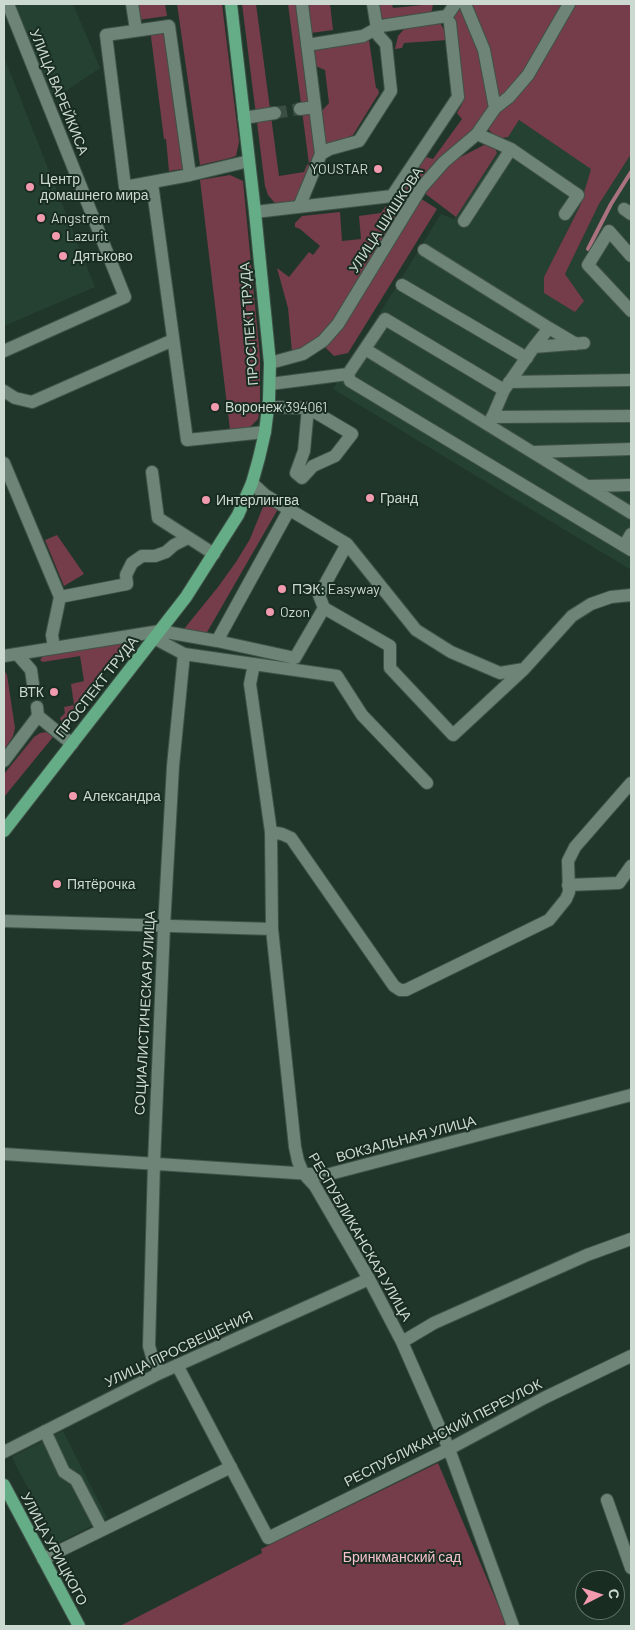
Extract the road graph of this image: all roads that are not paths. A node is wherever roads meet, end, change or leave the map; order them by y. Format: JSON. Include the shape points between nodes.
{"nodes":[{"id":1,"x":8,"y":4,"type":"edge"},
{"id":2,"x":132,"y":4,"type":"edge"},
{"id":3,"x":230,"y":4,"type":"edge"},
{"id":4,"x":302,"y":4,"type":"edge"},
{"id":5,"x":373,"y":4,"type":"edge"},
{"id":6,"x":455,"y":4,"type":"edge"},
{"id":7,"x":465,"y":4,"type":"edge"},
{"id":8,"x":569,"y":4,"type":"edge"},
{"id":9,"x":450,"y":22,"type":"dead end"},
{"id":10,"x":376,"y":27,"type":"junction"},
{"id":11,"x":136,"y":30,"type":"junction"},
{"id":12,"x":308,"y":45,"type":"junction"},
{"id":13,"x":315,"y":107,"type":"junction"},
{"id":14,"x":495,"y":108,"type":"junction"},
{"id":15,"x":300,"y":109,"type":"tunnel mouth"},
{"id":16,"x":275,"y":113,"type":"tunnel mouth"},
{"id":17,"x":244,"y":118,"type":"junction"},
{"id":18,"x":477,"y":134,"type":"junction"},
{"id":19,"x":511,"y":149,"type":"junction"},
{"id":20,"x":321,"y":154,"type":"junction"},
{"id":21,"x":249,"y":161,"type":"junction"},
{"id":22,"x":190,"y":175,"type":"junction"},
{"id":23,"x":152,"y":183,"type":"junction"},
{"id":24,"x":299,"y":207,"type":"junction"},
{"id":25,"x":255,"y":212,"type":"junction"},
{"id":26,"x":565,"y":214,"type":"dead end"},
{"id":27,"x":464,"y":221,"type":"dead end"},
{"id":28,"x":424,"y":250,"type":"dead end"},
{"id":29,"x":631,"y":256,"type":"edge"},
{"id":30,"x":402,"y":285,"type":"dead end"},
{"id":31,"x":631,"y":311,"type":"edge"},
{"id":32,"x":549,"y":328,"type":"junction"},
{"id":33,"x":174,"y":340,"type":"junction"},
{"id":34,"x":365,"y":349,"type":"junction"},
{"id":35,"x":4,"y":351,"type":"edge"},
{"id":36,"x":531,"y":352,"type":"junction"},
{"id":37,"x":270,"y":363,"type":"junction"},
{"id":38,"x":348,"y":374,"type":"junction"},
{"id":39,"x":631,"y":380,"type":"edge"},
{"id":40,"x":270,"y":384,"type":"junction"},
{"id":41,"x":507,"y":386,"type":"junction"},
{"id":42,"x":4,"y":391,"type":"edge"},
{"id":43,"x":268,"y":407,"type":"junction"},
{"id":44,"x":308,"y":408,"type":"junction"},
{"id":45,"x":631,"y":416,"type":"edge"},
{"id":46,"x":490,"y":421,"type":"junction"},
{"id":47,"x":265,"y":432,"type":"junction"},
{"id":48,"x":631,"y":449,"type":"edge"},
{"id":49,"x":533,"y":452,"type":"junction"},
{"id":50,"x":4,"y":463,"type":"edge"},
{"id":51,"x":152,"y":472,"type":"dead end"},
{"id":52,"x":252,"y":483,"type":"junction"},
{"id":53,"x":631,"y":485,"type":"edge"},
{"id":54,"x":587,"y":486,"type":"junction"},
{"id":55,"x":289,"y":510,"type":"junction"},
{"id":56,"x":631,"y":512,"type":"edge"},
{"id":57,"x":631,"y":534,"type":"edge"},
{"id":58,"x":188,"y":538,"type":"junction"},
{"id":59,"x":347,"y":544,"type":"junction"},
{"id":60,"x":628,"y":548,"type":"edge"},
{"id":61,"x":214,"y":554,"type":"junction"},
{"id":62,"x":631,"y":595,"type":"edge"},
{"id":63,"x":60,"y":597,"type":"junction"},
{"id":64,"x":324,"y":608,"type":"junction"},
{"id":65,"x":157,"y":634,"type":"junction"},
{"id":66,"x":217,"y":641,"type":"junction"},
{"id":67,"x":54,"y":648,"type":"junction"},
{"id":68,"x":17,"y":654,"type":"junction"},
{"id":69,"x":184,"y":654,"type":"junction"},
{"id":70,"x":4,"y":656,"type":"edge"},
{"id":71,"x":254,"y":664,"type":"junction"},
{"id":72,"x":524,"y":669,"type":"junction"},
{"id":73,"x":33,"y":684,"type":"tunnel mouth"},
{"id":74,"x":72,"y":744,"type":"junction"},
{"id":75,"x":4,"y":761,"type":"edge"},
{"id":76,"x":427,"y":783,"type":"dead end"},
{"id":77,"x":631,"y":783,"type":"edge"},
{"id":78,"x":4,"y":830,"type":"edge"},
{"id":79,"x":270,"y":832,"type":"junction"},
{"id":80,"x":631,"y":866,"type":"edge"},
{"id":81,"x":568,"y":885,"type":"junction"},
{"id":82,"x":4,"y":921,"type":"edge"},
{"id":83,"x":164,"y":926,"type":"junction"},
{"id":84,"x":272,"y":929,"type":"junction"},
{"id":85,"x":631,"y":1095,"type":"edge"},
{"id":86,"x":4,"y":1154,"type":"edge"},
{"id":87,"x":154,"y":1163,"type":"junction"},
{"id":88,"x":303,"y":1173,"type":"junction"},
{"id":89,"x":631,"y":1239,"type":"edge"},
{"id":90,"x":369,"y":1279,"type":"junction"},
{"id":91,"x":402,"y":1342,"type":"junction"},
{"id":92,"x":631,"y":1356,"type":"edge"},
{"id":93,"x":177,"y":1364,"type":"junction"},
{"id":94,"x":160,"y":1373,"type":"junction"},
{"id":95,"x":45,"y":1431,"type":"junction"},
{"id":96,"x":449,"y":1449,"type":"junction"},
{"id":97,"x":4,"y":1452,"type":"edge"},
{"id":98,"x":231,"y":1467,"type":"junction"},
{"id":99,"x":4,"y":1485,"type":"edge"},
{"id":100,"x":607,"y":1500,"type":"dead end"},
{"id":101,"x":102,"y":1530,"type":"junction"},
{"id":102,"x":43,"y":1559,"type":"junction"},
{"id":103,"x":631,"y":1568,"type":"edge"},
{"id":104,"x":79,"y":1626,"type":"edge"},
{"id":105,"x":514,"y":1626,"type":"edge"}],
"edges":[{"from":1,"to":35,"type":"street","name":"УЛИЦА ВАРЕЙКИСА","via":[[125,297]]},
{"from":2,"to":11,"type":"street"},
{"from":3,"to":17,"type":"main road","name":"ПРОСПЕКТ ТРУДА"},
{"from":4,"to":12,"type":"street"},
{"from":5,"to":10,"type":"street"},
{"from":6,"to":10,"type":"street","via":[[447,16]]},
{"from":7,"to":14,"type":"street","via":[[484,50]]},
{"from":8,"to":14,"type":"street","name":"УЛИЦА ШИШКОВА","via":[[528,75],[510,97]]},
{"from":9,"to":24,"type":"street","via":[[458,97],[392,196]]},
{"from":10,"to":12,"type":"street","via":[[363,36]]},
{"from":10,"to":20,"type":"street","via":[[378,36],[386,44],[391,91],[359,141]]},
{"from":11,"to":22,"type":"street","via":[[170,26]]},
{"from":11,"to":23,"type":"street","via":[[106,35],[125,187]]},
{"from":12,"to":13,"type":"street"},
{"from":13,"to":15,"type":"street"},
{"from":13,"to":20,"type":"street"},
{"from":14,"to":18,"type":"street","name":"УЛИЦА ШИШКОВА"},
{"from":16,"to":17,"type":"street"},
{"from":17,"to":21,"type":"main road","name":"ПРОСПЕКТ ТРУДА"},
{"from":18,"to":19,"type":"street"},
{"from":18,"to":37,"type":"street","name":"УЛИЦА ШИШКОВА","via":[[444,162],[421,188],[338,324],[323,341],[303,354]]},
{"from":19,"to":26,"type":"street","via":[[578,195]]},
{"from":19,"to":27,"type":"street"},
{"from":20,"to":24,"type":"street"},
{"from":21,"to":22,"type":"street"},
{"from":21,"to":25,"type":"main road","name":"ПРОСПЕКТ ТРУДА"},
{"from":22,"to":23,"type":"street"},
{"from":23,"to":33,"type":"street"},
{"from":24,"to":25,"type":"street"},
{"from":25,"to":37,"type":"main road","name":"ПРОСПЕКТ ТРУДА"},
{"from":28,"to":32,"type":"street"},
{"from":29,"to":31,"type":"street","via":[[609,232],[588,265]]},
{"from":30,"to":36,"type":"street"},
{"from":32,"to":36,"type":"street"},
{"from":32,"to":36,"type":"street","via":[[580,344]]},
{"from":33,"to":42,"type":"street","via":[[32,402]]},
{"from":33,"to":47,"type":"street","via":[[187,440]]},
{"from":34,"to":38,"type":"street"},
{"from":34,"to":41,"type":"street","via":[[384,319]]},
{"from":34,"to":46,"type":"street"},
{"from":36,"to":41,"type":"street"},
{"from":37,"to":40,"type":"main road","name":"ПРОСПЕКТ ТРУДА"},
{"from":38,"to":40,"type":"street"},
{"from":38,"to":60,"type":"street","via":[[350,381]]},
{"from":39,"to":41,"type":"street"},
{"from":40,"to":43,"type":"main road","name":"ПРОСПЕКТ ТРУДА"},
{"from":41,"to":46,"type":"street"},
{"from":43,"to":44,"type":"street"},
{"from":43,"to":47,"type":"main road","name":"ПРОСПЕКТ ТРУДА"},
{"from":44,"to":44,"type":"street","via":[[352,434],[335,456],[313,466],[302,478],[296,473],[304,451]]},
{"from":45,"to":46,"type":"street"},
{"from":46,"to":49,"type":"street"},
{"from":47,"to":52,"type":"main road","name":"ПРОСПЕКТ ТРУДА"},
{"from":48,"to":49,"type":"street"},
{"from":49,"to":54,"type":"street"},
{"from":50,"to":63,"type":"street"},
{"from":51,"to":58,"type":"street","via":[[158,518]]},
{"from":52,"to":55,"type":"street"},
{"from":52,"to":61,"type":"main road","name":"ПРОСПЕКТ ТРУДА","via":[[238,516]]},
{"from":53,"to":54,"type":"street"},
{"from":54,"to":56,"type":"street"},
{"from":55,"to":59,"type":"street"},
{"from":55,"to":66,"type":"street"},
{"from":57,"to":60,"type":"street"},
{"from":58,"to":61,"type":"street"},
{"from":58,"to":63,"type":"street","via":[[166,552],[142,556],[132,563],[126,584]]},
{"from":59,"to":64,"type":"street","via":[[319,595]]},
{"from":59,"to":72,"type":"street","via":[[416,630],[451,652],[500,673]]},
{"from":61,"to":65,"type":"main road","name":"ПРОСПЕКТ ТРУДА"},
{"from":62,"to":72,"type":"street","via":[[591,604],[572,616]]},
{"from":63,"to":67,"type":"street","via":[[52,635]]},
{"from":64,"to":66,"type":"street","via":[[295,658]]},
{"from":64,"to":72,"type":"street","via":[[390,646],[390,668],[452,735]]},
{"from":65,"to":66,"type":"street"},
{"from":65,"to":67,"type":"street"},
{"from":65,"to":69,"type":"street"},
{"from":65,"to":74,"type":"main road","name":"ПРОСПЕКТ ТРУДА"},
{"from":67,"to":68,"type":"street"},
{"from":68,"to":70,"type":"street"},
{"from":68,"to":73,"type":"street","via":[[31,670]]},
{"from":69,"to":71,"type":"street"},
{"from":69,"to":83,"type":"street","name":"СОЦИАЛИСТИЧЕСКАЯ УЛИЦА","via":[[173,766]]},
{"from":71,"to":76,"type":"street","via":[[337,676],[362,715]]},
{"from":71,"to":79,"type":"street","name":"РЕСПУБЛИКАНСКАЯ УЛИЦА","via":[[250,684]]},
{"from":74,"to":75,"type":"street","via":[[37,712]]},
{"from":74,"to":78,"type":"main road","name":"ПРОСПЕКТ ТРУДА"},
{"from":77,"to":81,"type":"street","via":[[575,847],[568,861]]},
{"from":79,"to":81,"type":"street","via":[[291,838],[394,986],[400,990],[406,990],[549,920],[566,899]]},
{"from":79,"to":84,"type":"street","name":"РЕСПУБЛИКАНСКАЯ УЛИЦА"},
{"from":80,"to":81,"type":"street","via":[[619,883]]},
{"from":82,"to":83,"type":"street"},
{"from":83,"to":84,"type":"street"},
{"from":83,"to":87,"type":"street","name":"СОЦИАЛИСТИЧЕСКАЯ УЛИЦА"},
{"from":84,"to":88,"type":"street","name":"РЕСПУБЛИКАНСКАЯ УЛИЦА","via":[[294,1147]]},
{"from":85,"to":88,"type":"street","name":"ВОКЗАЛЬНАЯ УЛИЦА","via":[[326,1175]]},
{"from":86,"to":87,"type":"street","name":"ВОКЗАЛЬНАЯ УЛИЦА"},
{"from":87,"to":88,"type":"street","name":"ВОКЗАЛЬНАЯ УЛИЦА"},
{"from":87,"to":94,"type":"street","name":"СОЦИАЛИСТИЧЕСКАЯ УЛИЦА","via":[[149,1346]]},
{"from":88,"to":90,"type":"street","name":"РЕСПУБЛИКАНСКАЯ УЛИЦА","via":[[315,1186]]},
{"from":89,"to":91,"type":"street","via":[[587,1255],[434,1323]]},
{"from":90,"to":91,"type":"street","name":"РЕСПУБЛИКАНСКАЯ УЛИЦА"},
{"from":90,"to":93,"type":"street","name":"УЛИЦА ПРОСВЕЩЕНИЯ"},
{"from":91,"to":96,"type":"street","name":"РЕСПУБЛИКАНСКАЯ УЛИЦА"},
{"from":92,"to":96,"type":"street","name":"РЕСПУБЛИКАНСКИЙ ПЕРЕУЛОК"},
{"from":93,"to":94,"type":"street","name":"УЛИЦА ПРОСВЕЩЕНИЯ"},
{"from":93,"to":98,"type":"street"},
{"from":94,"to":95,"type":"street","name":"УЛИЦА ПРОСВЕЩЕНИЯ"},
{"from":95,"to":97,"type":"street","name":"УЛИЦА ПРОСВЕЩЕНИЯ"},
{"from":95,"to":101,"type":"street","via":[[64,1472],[76,1480]]},
{"from":96,"to":98,"type":"street","name":"РЕСПУБЛИКАНСКИЙ ПЕРЕУЛОК","via":[[268,1538]]},
{"from":96,"to":105,"type":"street","name":"РЕСПУБЛИКАНСКАЯ УЛИЦА"},
{"from":98,"to":101,"type":"street"},
{"from":99,"to":102,"type":"main road","name":"УЛИЦА УРИЦКОГО"},
{"from":100,"to":103,"type":"street"},
{"from":101,"to":102,"type":"street"},
{"from":102,"to":104,"type":"main road","name":"УЛИЦА УРИЦКОГО"}]}
